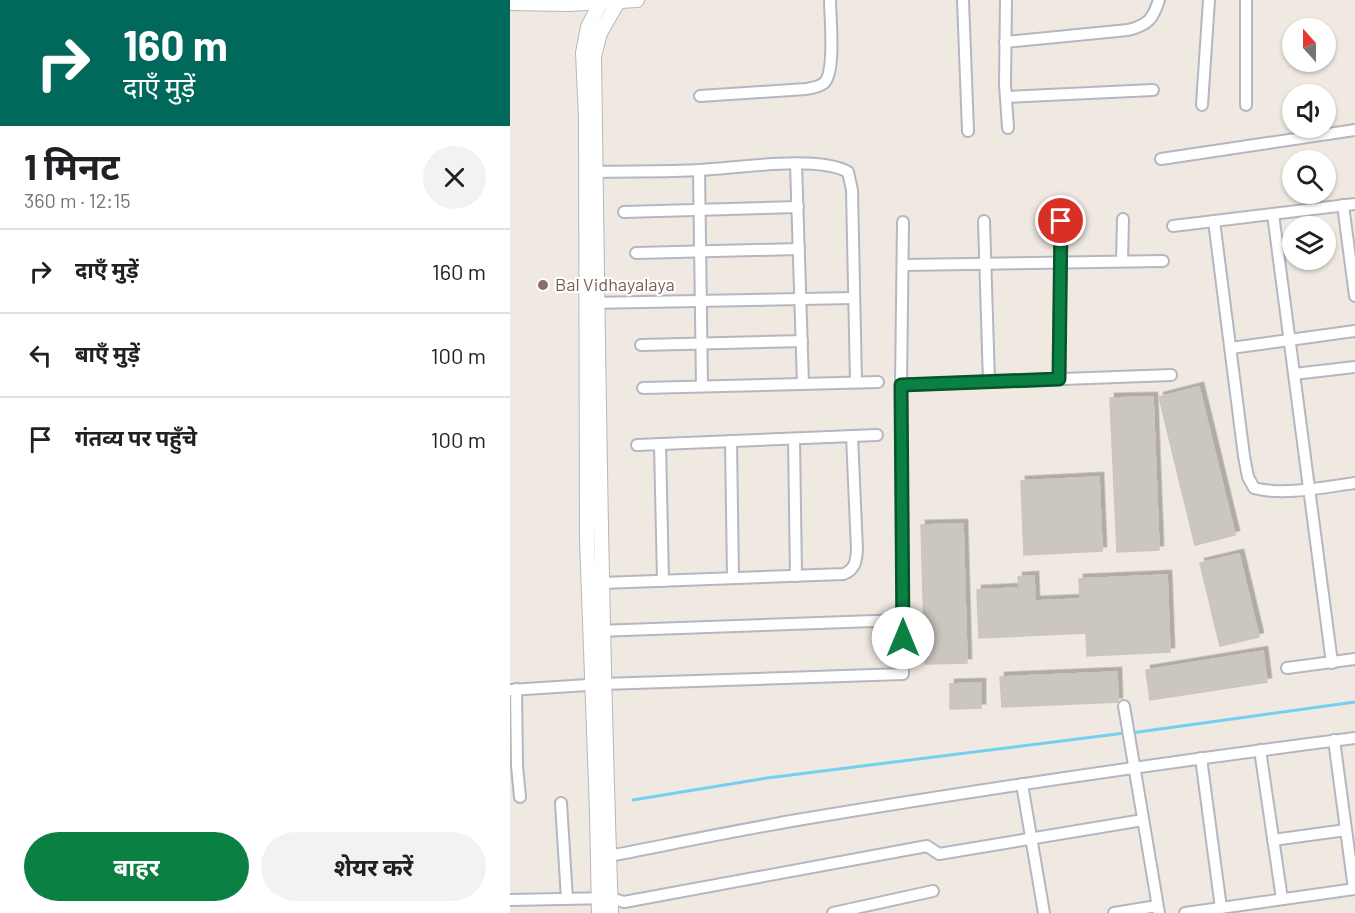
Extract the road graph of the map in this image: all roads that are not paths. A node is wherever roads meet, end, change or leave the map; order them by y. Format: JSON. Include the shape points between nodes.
{"nodes":[{"id":1,"x":637,"y":0,"type":"edge"},
{"id":2,"x":830,"y":0,"type":"edge"},
{"id":3,"x":963,"y":0,"type":"edge"},
{"id":4,"x":1006,"y":0,"type":"edge"},
{"id":5,"x":1159,"y":0,"type":"edge"},
{"id":6,"x":1209,"y":0,"type":"edge"},
{"id":7,"x":1246,"y":0,"type":"edge"},
{"id":8,"x":601,"y":1,"type":"edge"},
{"id":9,"x":618,"y":1,"type":"edge"},
{"id":10,"x":510,"y":3,"type":"edge"},
{"id":11,"x":1005,"y":42,"type":"junction"},
{"id":12,"x":1153,"y":90,"type":"dead end"},
{"id":13,"x":700,"y":96,"type":"dead end"},
{"id":14,"x":1006,"y":97,"type":"junction"},
{"id":15,"x":1202,"y":105,"type":"dead end"},
{"id":16,"x":1246,"y":105,"type":"dead end"},
{"id":17,"x":1008,"y":128,"type":"dead end"},
{"id":18,"x":1355,"y":130,"type":"edge"},
{"id":19,"x":968,"y":131,"type":"dead end"},
{"id":20,"x":1161,"y":159,"type":"dead end"},
{"id":21,"x":796,"y":164,"type":"junction"},
{"id":22,"x":699,"y":170,"type":"junction"},
{"id":23,"x":591,"y":172,"type":"junction"},
{"id":24,"x":1355,"y":204,"type":"edge"},
{"id":25,"x":1343,"y":205,"type":"junction"},
{"id":26,"x":798,"y":207,"type":"junction"},
{"id":27,"x":700,"y":210,"type":"junction"},
{"id":28,"x":624,"y":212,"type":"dead end"},
{"id":29,"x":1273,"y":214,"type":"junction"},
{"id":30,"x":1123,"y":219,"type":"dead end"},
{"id":31,"x":984,"y":221,"type":"dead end"},
{"id":32,"x":1061,"y":221,"type":"dead end"},
{"id":33,"x":1214,"y":221,"type":"junction"},
{"id":34,"x":903,"y":222,"type":"dead end"},
{"id":35,"x":1173,"y":226,"type":"dead end"},
{"id":36,"x":799,"y":249,"type":"junction"},
{"id":37,"x":700,"y":252,"type":"junction"},
{"id":38,"x":636,"y":253,"type":"dead end"},
{"id":39,"x":1122,"y":261,"type":"junction"},
{"id":40,"x":1163,"y":261,"type":"dead end"},
{"id":41,"x":1060,"y":262,"type":"junction"},
{"id":42,"x":985,"y":263,"type":"junction"},
{"id":43,"x":903,"y":265,"type":"junction"},
{"id":44,"x":1355,"y":296,"type":"edge"},
{"id":45,"x":854,"y":298,"type":"junction"},
{"id":46,"x":801,"y":299,"type":"junction"},
{"id":47,"x":701,"y":301,"type":"junction"},
{"id":48,"x":592,"y":303,"type":"junction"},
{"id":49,"x":1355,"y":331,"type":"edge"},
{"id":50,"x":1289,"y":340,"type":"junction"},
{"id":51,"x":802,"y":341,"type":"junction"},
{"id":52,"x":702,"y":344,"type":"junction"},
{"id":53,"x":641,"y":345,"type":"dead end"},
{"id":54,"x":1231,"y":348,"type":"junction"},
{"id":55,"x":1355,"y":367,"type":"edge"},
{"id":56,"x":1294,"y":374,"type":"junction"},
{"id":57,"x":1171,"y":375,"type":"dead end"},
{"id":58,"x":1059,"y":379,"type":"junction"},
{"id":59,"x":856,"y":382,"type":"junction"},
{"id":60,"x":878,"y":382,"type":"dead end"},
{"id":61,"x":989,"y":382,"type":"junction"},
{"id":62,"x":803,"y":384,"type":"junction"},
{"id":63,"x":901,"y":385,"type":"junction"},
{"id":64,"x":702,"y":386,"type":"junction"},
{"id":65,"x":643,"y":388,"type":"dead end"},
{"id":66,"x":877,"y":435,"type":"dead end"},
{"id":67,"x":852,"y":436,"type":"junction"},
{"id":68,"x":794,"y":439,"type":"junction"},
{"id":69,"x":731,"y":441,"type":"junction"},
{"id":70,"x":660,"y":444,"type":"junction"},
{"id":71,"x":637,"y":445,"type":"dead end"},
{"id":72,"x":1355,"y":483,"type":"edge"},
{"id":73,"x":1309,"y":489,"type":"junction"},
{"id":74,"x":796,"y":576,"type":"junction"},
{"id":75,"x":734,"y":578,"type":"junction"},
{"id":76,"x":663,"y":581,"type":"junction"},
{"id":77,"x":601,"y":583,"type":"junction"},
{"id":78,"x":903,"y":620,"type":"junction"},
{"id":79,"x":596,"y":631,"type":"junction"},
{"id":80,"x":1355,"y":659,"type":"edge"},
{"id":81,"x":1332,"y":663,"type":"junction"},
{"id":82,"x":1287,"y":668,"type":"dead end"},
{"id":83,"x":598,"y":684,"type":"junction"},
{"id":84,"x":513,"y":690,"type":"edge"},
{"id":85,"x":1124,"y":706,"type":"dead end"},
{"id":86,"x":514,"y":732,"type":"edge"},
{"id":87,"x":1355,"y":738,"type":"edge"},
{"id":88,"x":1334,"y":740,"type":"junction"},
{"id":89,"x":1260,"y":750,"type":"junction"},
{"id":90,"x":1201,"y":758,"type":"junction"},
{"id":91,"x":513,"y":767,"type":"edge"},
{"id":92,"x":1134,"y":767,"type":"junction"},
{"id":93,"x":1022,"y":784,"type":"junction"},
{"id":94,"x":520,"y":797,"type":"dead end"},
{"id":95,"x":561,"y":803,"type":"dead end"},
{"id":96,"x":1143,"y":820,"type":"junction"},
{"id":97,"x":1346,"y":830,"type":"junction"},
{"id":98,"x":1031,"y":837,"type":"junction"},
{"id":99,"x":1273,"y":840,"type":"junction"},
{"id":100,"x":609,"y":856,"type":"junction"},
{"id":101,"x":1354,"y":889,"type":"edge"},
{"id":102,"x":933,"y":891,"type":"dead end"},
{"id":103,"x":605,"y":898,"type":"junction"},
{"id":104,"x":567,"y":899,"type":"junction"},
{"id":105,"x":510,"y":900,"type":"edge"},
{"id":106,"x":1276,"y":900,"type":"junction"},
{"id":107,"x":1221,"y":908,"type":"junction"},
{"id":108,"x":1158,"y":909,"type":"edge"},
{"id":109,"x":599,"y":913,"type":"edge"},
{"id":110,"x":611,"y":913,"type":"edge"},
{"id":111,"x":833,"y":913,"type":"edge"},
{"id":112,"x":1044,"y":913,"type":"edge"},
{"id":113,"x":1114,"y":913,"type":"edge"},
{"id":114,"x":1185,"y":913,"type":"edge"},
{"id":115,"x":1272,"y":913,"type":"edge"}],
"edges":[{"from":1,"to":9,"type":"street"},
{"from":2,"to":13,"type":"street","via":[[831,66],[824,82],[806,90]]},
{"from":3,"to":19,"type":"street"},
{"from":4,"to":11,"type":"street"},
{"from":5,"to":11,"type":"street","via":[[1154,16],[1142,26],[1128,30]]},
{"from":6,"to":15,"type":"street"},
{"from":7,"to":16,"type":"street"},
{"from":8,"to":9,"type":"street"},
{"from":8,"to":10,"type":"street"},
{"from":8,"to":23,"type":"street","via":[[588,27],[583,53]]},
{"from":9,"to":23,"type":"street","via":[[600,33],[594,56]]},
{"from":11,"to":14,"type":"street"},
{"from":12,"to":14,"type":"street"},
{"from":14,"to":17,"type":"street"},
{"from":18,"to":20,"type":"street"},
{"from":21,"to":22,"type":"street"},
{"from":21,"to":26,"type":"street"},
{"from":21,"to":45,"type":"street","via":[[832,165],[848,172],[852,190]]},
{"from":22,"to":23,"type":"street"},
{"from":22,"to":27,"type":"street"},
{"from":23,"to":48,"type":"street"},
{"from":24,"to":25,"type":"street"},
{"from":25,"to":29,"type":"street"},
{"from":25,"to":44,"type":"street"},
{"from":26,"to":27,"type":"street"},
{"from":26,"to":36,"type":"street"},
{"from":27,"to":28,"type":"street"},
{"from":27,"to":37,"type":"street"},
{"from":29,"to":33,"type":"street"},
{"from":29,"to":50,"type":"street"},
{"from":30,"to":39,"type":"street"},
{"from":31,"to":42,"type":"street"},
{"from":32,"to":41,"type":"street"},
{"from":33,"to":35,"type":"street"},
{"from":33,"to":54,"type":"street"},
{"from":34,"to":43,"type":"street"},
{"from":36,"to":37,"type":"street"},
{"from":36,"to":46,"type":"street"},
{"from":37,"to":38,"type":"street"},
{"from":37,"to":47,"type":"street"},
{"from":39,"to":40,"type":"street"},
{"from":39,"to":41,"type":"street"},
{"from":41,"to":42,"type":"street"},
{"from":41,"to":58,"type":"street"},
{"from":42,"to":43,"type":"street"},
{"from":42,"to":61,"type":"street"},
{"from":43,"to":63,"type":"street"},
{"from":45,"to":46,"type":"street"},
{"from":45,"to":59,"type":"street"},
{"from":46,"to":47,"type":"street"},
{"from":46,"to":51,"type":"street"},
{"from":47,"to":48,"type":"street"},
{"from":47,"to":52,"type":"street"},
{"from":48,"to":77,"type":"street"},
{"from":48,"to":79,"type":"street","via":[[587,540]]},
{"from":49,"to":50,"type":"street"},
{"from":50,"to":54,"type":"street"},
{"from":50,"to":56,"type":"street"},
{"from":51,"to":52,"type":"street"},
{"from":51,"to":62,"type":"street"},
{"from":52,"to":53,"type":"street"},
{"from":52,"to":64,"type":"street"},
{"from":54,"to":73,"type":"street","via":[[1244,456],[1254,488]]},
{"from":55,"to":56,"type":"street"},
{"from":56,"to":73,"type":"street"},
{"from":57,"to":58,"type":"street"},
{"from":58,"to":61,"type":"street"},
{"from":59,"to":60,"type":"street"},
{"from":59,"to":62,"type":"street"},
{"from":61,"to":63,"type":"street"},
{"from":62,"to":64,"type":"street"},
{"from":63,"to":78,"type":"street"},
{"from":64,"to":65,"type":"street"},
{"from":66,"to":67,"type":"street"},
{"from":67,"to":68,"type":"street"},
{"from":67,"to":74,"type":"street","via":[[856,563],[844,574]]},
{"from":68,"to":69,"type":"street"},
{"from":68,"to":74,"type":"street"},
{"from":69,"to":70,"type":"street"},
{"from":69,"to":75,"type":"street"},
{"from":70,"to":71,"type":"street"},
{"from":70,"to":76,"type":"street"},
{"from":72,"to":73,"type":"street"},
{"from":73,"to":81,"type":"street"},
{"from":74,"to":75,"type":"street"},
{"from":75,"to":76,"type":"street"},
{"from":76,"to":77,"type":"street"},
{"from":77,"to":79,"type":"street"},
{"from":78,"to":79,"type":"street"},
{"from":78,"to":83,"type":"street","via":[[903,674]]},
{"from":79,"to":83,"type":"street"},
{"from":80,"to":81,"type":"street"},
{"from":81,"to":82,"type":"street"},
{"from":83,"to":84,"type":"street"},
{"from":83,"to":100,"type":"street"},
{"from":83,"to":103,"type":"street"},
{"from":84,"to":86,"type":"street"},
{"from":85,"to":92,"type":"street"},
{"from":86,"to":91,"type":"street"},
{"from":87,"to":88,"type":"street"},
{"from":88,"to":89,"type":"street"},
{"from":88,"to":97,"type":"street"},
{"from":89,"to":90,"type":"street"},
{"from":89,"to":99,"type":"street"},
{"from":90,"to":92,"type":"street"},
{"from":90,"to":107,"type":"street"},
{"from":91,"to":94,"type":"street"},
{"from":92,"to":93,"type":"street"},
{"from":92,"to":96,"type":"street"},
{"from":93,"to":98,"type":"street"},
{"from":93,"to":100,"type":"street"},
{"from":95,"to":104,"type":"street"},
{"from":96,"to":98,"type":"street"},
{"from":96,"to":108,"type":"street"},
{"from":97,"to":99,"type":"street"},
{"from":97,"to":101,"type":"street"},
{"from":98,"to":103,"type":"street","via":[[939,854],[927,846],[624,902]]},
{"from":98,"to":112,"type":"street"},
{"from":99,"to":106,"type":"street"},
{"from":100,"to":103,"type":"street"},
{"from":101,"to":106,"type":"street"},
{"from":102,"to":111,"type":"street"},
{"from":103,"to":104,"type":"street"},
{"from":103,"to":109,"type":"street"},
{"from":103,"to":110,"type":"street"},
{"from":104,"to":105,"type":"street"},
{"from":106,"to":107,"type":"street"},
{"from":106,"to":115,"type":"street"},
{"from":107,"to":114,"type":"street"},
{"from":108,"to":113,"type":"street"}]}
